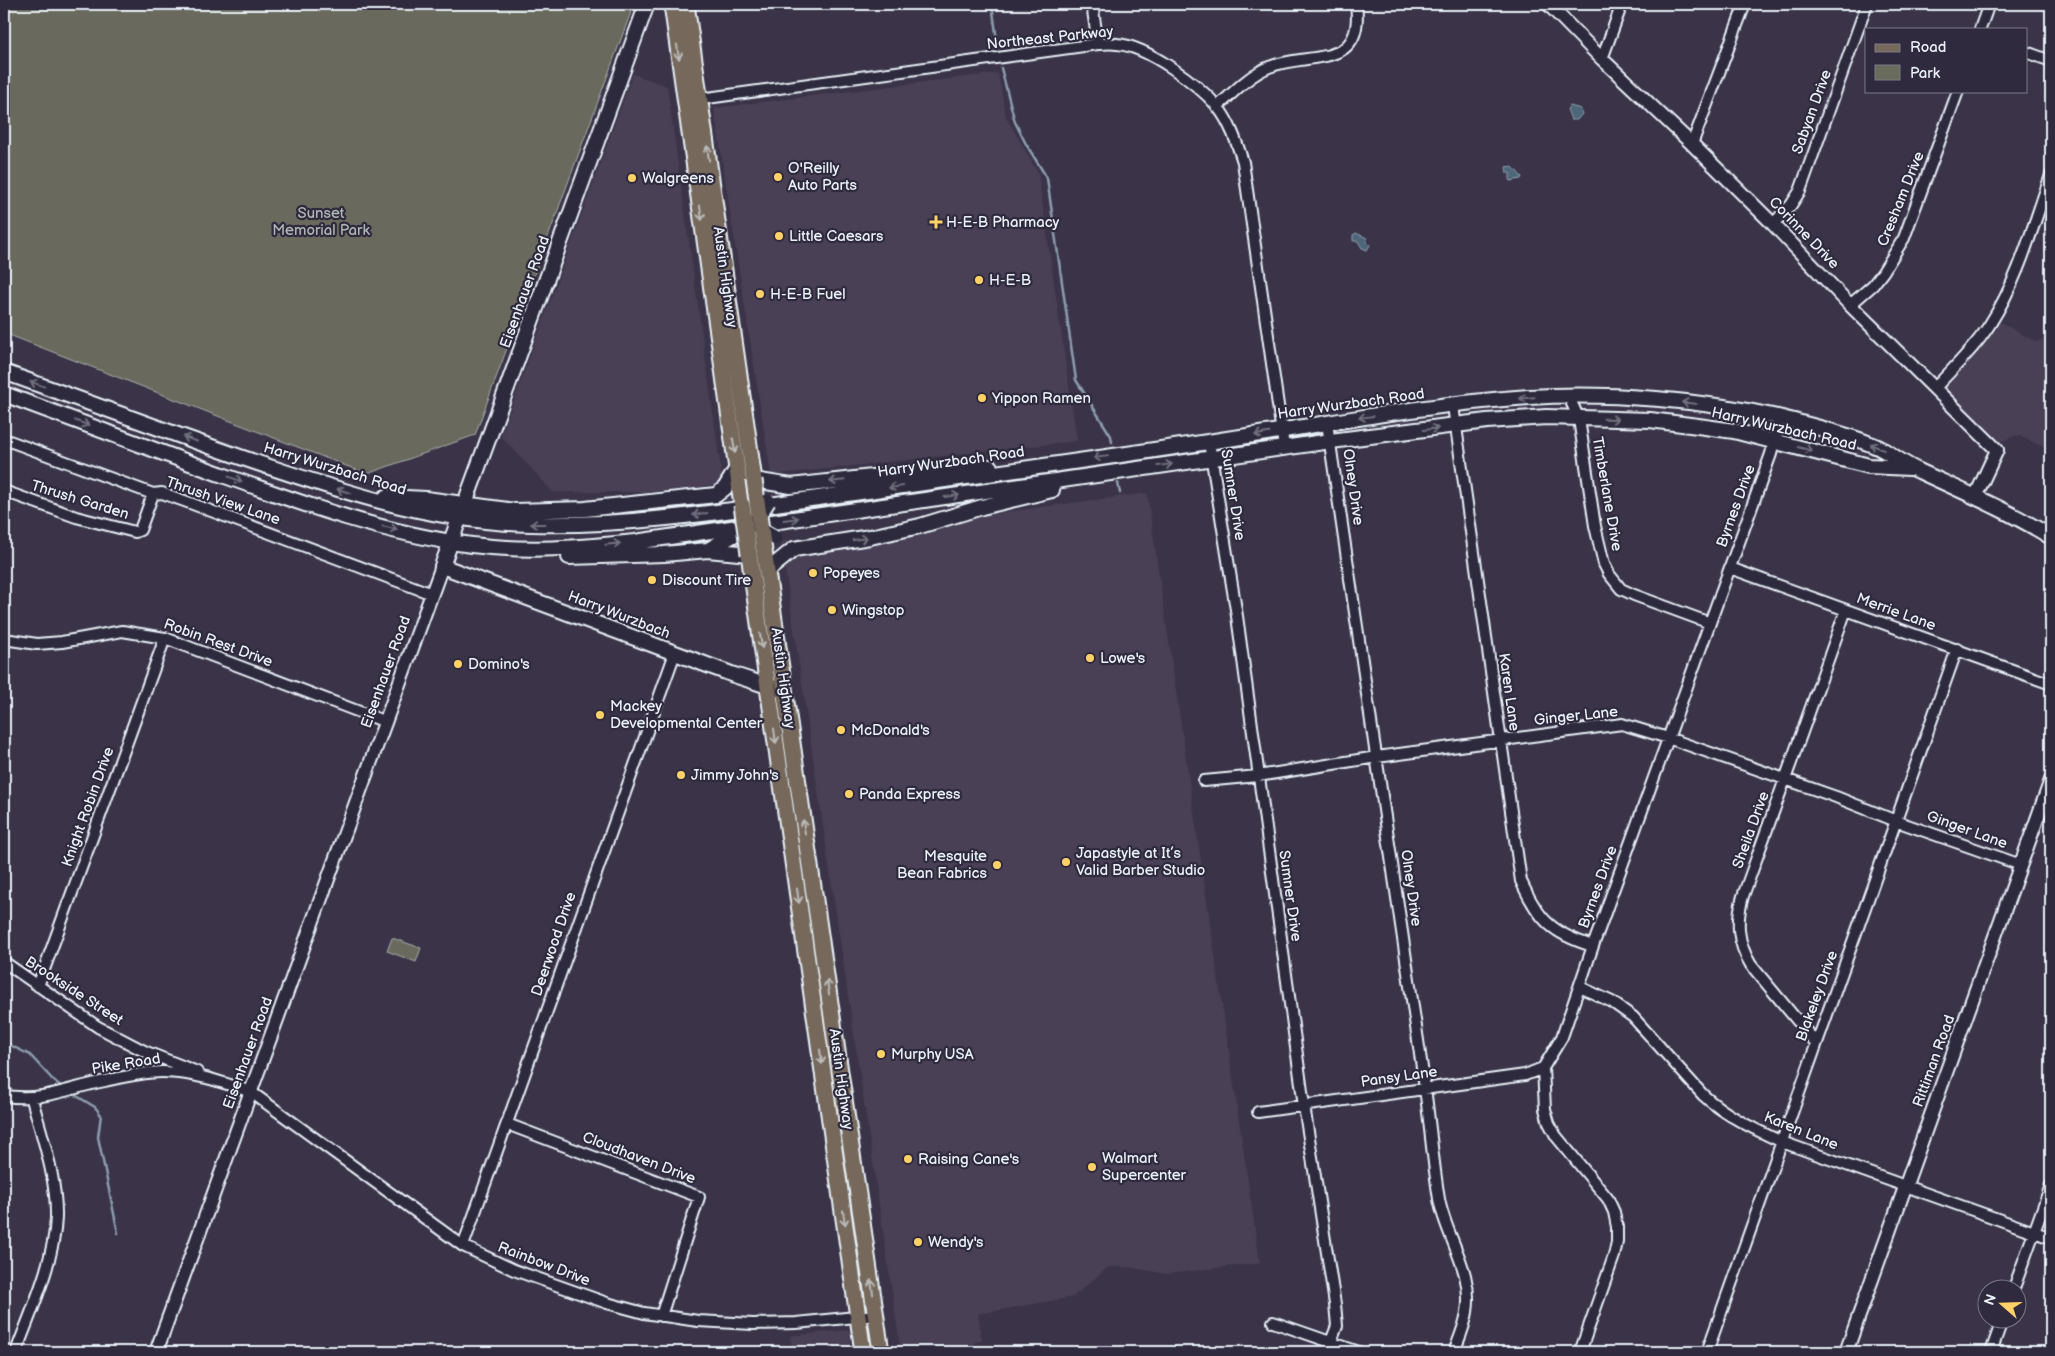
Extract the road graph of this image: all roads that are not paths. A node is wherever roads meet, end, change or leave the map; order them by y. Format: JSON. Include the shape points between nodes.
{"nodes":[{"id":1,"x":647,"y":4,"type":"edge"},
{"id":2,"x":672,"y":4,"type":"edge"},
{"id":3,"x":686,"y":4,"type":"edge"},
{"id":4,"x":1092,"y":4,"type":"edge"},
{"id":5,"x":1356,"y":4,"type":"edge"},
{"id":6,"x":1548,"y":4,"type":"edge"},
{"id":7,"x":1622,"y":4,"type":"edge"},
{"id":8,"x":1745,"y":4,"type":"edge"},
{"id":9,"x":1867,"y":4,"type":"edge"},
{"id":10,"x":1989,"y":4,"type":"edge"},
{"id":11,"x":1980,"y":28,"type":"edge"},
{"id":12,"x":1098,"y":44,"type":"junction"},
{"id":13,"x":2028,"y":53,"type":"edge"},
{"id":14,"x":1602,"y":59,"type":"junction"},
{"id":15,"x":2051,"y":61,"type":"edge"},
{"id":16,"x":1958,"y":92,"type":"edge"},
{"id":17,"x":700,"y":99,"type":"junction"},
{"id":18,"x":1217,"y":107,"type":"junction"},
{"id":19,"x":1692,"y":144,"type":"junction"},
{"id":20,"x":2051,"y":175,"type":"edge"},
{"id":21,"x":1773,"y":224,"type":"junction"},
{"id":22,"x":1850,"y":305,"type":"junction"},
{"id":23,"x":4,"y":372,"type":"edge"},
{"id":24,"x":730,"y":385,"type":"junction"},
{"id":25,"x":1935,"y":388,"type":"junction"},
{"id":26,"x":4,"y":394,"type":"edge"},
{"id":27,"x":1569,"y":397,"type":"junction"},
{"id":28,"x":1452,"y":406,"type":"junction"},
{"id":29,"x":1779,"y":418,"type":"junction"},
{"id":30,"x":1579,"y":419,"type":"junction"},
{"id":31,"x":1327,"y":424,"type":"junction"},
{"id":32,"x":1456,"y":425,"type":"junction"},
{"id":33,"x":1282,"y":430,"type":"junction"},
{"id":34,"x":4,"y":439,"type":"edge"},
{"id":35,"x":1331,"y":440,"type":"junction"},
{"id":36,"x":1774,"y":441,"type":"junction"},
{"id":37,"x":1209,"y":442,"type":"junction"},
{"id":38,"x":1284,"y":447,"type":"junction"},
{"id":39,"x":1212,"y":458,"type":"junction"},
{"id":40,"x":1065,"y":463,"type":"junction"},
{"id":41,"x":737,"y":468,"type":"junction"},
{"id":42,"x":1911,"y":468,"type":"junction"},
{"id":43,"x":1013,"y":470,"type":"junction"},
{"id":44,"x":1082,"y":477,"type":"junction"},
{"id":45,"x":754,"y":480,"type":"junction"},
{"id":46,"x":791,"y":486,"type":"junction"},
{"id":47,"x":4,"y":491,"type":"edge"},
{"id":48,"x":985,"y":492,"type":"junction"},
{"id":49,"x":153,"y":494,"type":"junction"},
{"id":50,"x":716,"y":495,"type":"junction"},
{"id":51,"x":1975,"y":497,"type":"junction"},
{"id":52,"x":368,"y":498,"type":"junction"},
{"id":53,"x":465,"y":503,"type":"junction"},
{"id":54,"x":460,"y":517,"type":"junction"},
{"id":55,"x":752,"y":525,"type":"junction"},
{"id":56,"x":2049,"y":535,"type":"edge"},
{"id":57,"x":451,"y":542,"type":"junction"},
{"id":58,"x":530,"y":549,"type":"junction"},
{"id":59,"x":794,"y":549,"type":"junction"},
{"id":60,"x":708,"y":550,"type":"junction"},
{"id":61,"x":442,"y":566,"type":"junction"},
{"id":62,"x":1730,"y":568,"type":"junction"},
{"id":63,"x":767,"y":571,"type":"junction"},
{"id":64,"x":432,"y":594,"type":"junction"},
{"id":65,"x":1846,"y":610,"type":"junction"},
{"id":66,"x":1710,"y":623,"type":"junction"},
{"id":67,"x":165,"y":638,"type":"junction"},
{"id":68,"x":4,"y":639,"type":"edge"},
{"id":69,"x":1957,"y":649,"type":"junction"},
{"id":70,"x":675,"y":653,"type":"junction"},
{"id":71,"x":2051,"y":684,"type":"edge"},
{"id":72,"x":768,"y":687,"type":"junction"},
{"id":73,"x":785,"y":690,"type":"junction"},
{"id":74,"x":386,"y":722,"type":"junction"},
{"id":75,"x":1668,"y":738,"type":"junction"},
{"id":76,"x":1500,"y":741,"type":"junction"},
{"id":77,"x":1377,"y":757,"type":"junction"},
{"id":78,"x":1258,"y":776,"type":"junction"},
{"id":79,"x":1785,"y":780,"type":"junction"},
{"id":80,"x":2051,"y":780,"type":"edge"},
{"id":81,"x":1204,"y":781,"type":"dead end"},
{"id":82,"x":1896,"y":821,"type":"junction"},
{"id":83,"x":2021,"y":865,"type":"junction"},
{"id":84,"x":1593,"y":946,"type":"junction"},
{"id":85,"x":4,"y":962,"type":"edge"},
{"id":86,"x":38,"y":986,"type":"junction"},
{"id":87,"x":1580,"y":987,"type":"junction"},
{"id":88,"x":1816,"y":1042,"type":"junction"},
{"id":89,"x":1543,"y":1068,"type":"junction"},
{"id":90,"x":212,"y":1078,"type":"junction"},
{"id":91,"x":1426,"y":1088,"type":"junction"},
{"id":92,"x":251,"y":1092,"type":"junction"},
{"id":93,"x":4,"y":1096,"type":"edge"},
{"id":94,"x":32,"y":1098,"type":"junction"},
{"id":95,"x":1304,"y":1106,"type":"junction"},
{"id":96,"x":1258,"y":1112,"type":"dead end"},
{"id":97,"x":507,"y":1124,"type":"junction"},
{"id":98,"x":1782,"y":1142,"type":"junction"},
{"id":99,"x":2051,"y":1184,"type":"edge"},
{"id":100,"x":1906,"y":1187,"type":"junction"},
{"id":101,"x":2034,"y":1231,"type":"junction"},
{"id":102,"x":2051,"y":1238,"type":"edge"},
{"id":103,"x":463,"y":1246,"type":"junction"},
{"id":104,"x":2018,"y":1278,"type":"edge"},
{"id":105,"x":661,"y":1316,"type":"junction"},
{"id":106,"x":876,"y":1316,"type":"junction"},
{"id":107,"x":858,"y":1317,"type":"junction"},
{"id":108,"x":1273,"y":1322,"type":"dead end"},
{"id":109,"x":1999,"y":1328,"type":"edge"},
{"id":110,"x":1329,"y":1347,"type":"edge"},
{"id":111,"x":16,"y":1352,"type":"edge"},
{"id":112,"x":156,"y":1352,"type":"edge"},
{"id":113,"x":863,"y":1352,"type":"edge"},
{"id":114,"x":881,"y":1352,"type":"edge"},
{"id":115,"x":1360,"y":1352,"type":"edge"},
{"id":116,"x":1454,"y":1352,"type":"edge"},
{"id":117,"x":1580,"y":1352,"type":"edge"},
{"id":118,"x":1707,"y":1352,"type":"edge"},
{"id":119,"x":1846,"y":1352,"type":"edge"},
{"id":120,"x":1991,"y":1352,"type":"edge"}],
"edges":[{"from":1,"to":53,"type":"main road","name":"Eisenhauer Road"},
{"from":2,"to":24,"type":"main road","name":"Austin Highway","one_way":true},
{"from":3,"to":17,"type":"main road","name":"Austin Highway"},
{"from":4,"to":12,"type":"street"},
{"from":5,"to":18,"type":"street","via":[[1357,29],[1348,45],[1334,55],[1268,68]]},
{"from":6,"to":14,"type":"street","name":"Corinne Drive"},
{"from":7,"to":14,"type":"street"},
{"from":8,"to":19,"type":"street"},
{"from":9,"to":21,"type":"street","name":"Sabyan Drive","via":[[1800,191]]},
{"from":10,"to":11,"type":"street"},
{"from":12,"to":17,"type":"street","name":"Northeast Parkway"},
{"from":12,"to":18,"type":"street","name":"Northeast Parkway","via":[[1119,44],[1149,56],[1178,72]]},
{"from":13,"to":15,"type":"street"},
{"from":14,"to":19,"type":"street","name":"Corinne Drive"},
{"from":16,"to":22,"type":"street","name":"Cresham Drive","via":[[1904,238],[1873,285]]},
{"from":24,"to":17,"type":"main road","name":"Austin Highway","one_way":true},
{"from":18,"to":33,"type":"street","name":"Northeast Parkway","via":[[1232,132],[1242,162]]},
{"from":19,"to":21,"type":"street","name":"Corinne Drive"},
{"from":20,"to":25,"type":"street","via":[[2004,301],[1973,347]]},
{"from":21,"to":22,"type":"street","name":"Corinne Drive"},
{"from":22,"to":25,"type":"street","name":"Corinne Drive"},
{"from":52,"to":23,"type":"main road","name":"Harry Wurzbach Road","one_way":true,"via":[[295,476]]},
{"from":24,"to":41,"type":"main road","name":"Austin Highway","one_way":true},
{"from":24,"to":45,"type":"main road","name":"Austin Highway","via":[[736,381],[742,429],[748,438]]},
{"from":25,"to":51,"type":"street","name":"Corinne Drive","via":[[1997,450]]},
{"from":26,"to":57,"type":"main road","name":"Harry Wurzbach Road","one_way":true,"via":[[278,495],[354,520]]},
{"from":27,"to":28,"type":"main road","name":"Harry Wurzbach Road","one_way":true,"via":[[1534,397]]},
{"from":29,"to":27,"type":"main road","name":"Harry Wurzbach Road","one_way":true,"via":[[1671,401]]},
{"from":27,"to":30,"type":"street","name":"Timberlane Drive"},
{"from":28,"to":31,"type":"main road","name":"Harry Wurzbach Road","one_way":true},
{"from":28,"to":32,"type":"street","name":"Karen Lane"},
{"from":29,"to":36,"type":"street","name":"Byrnes Drive"},
{"from":42,"to":29,"type":"main road","name":"Harry Wurzbach Road","one_way":true,"via":[[1878,446]]},
{"from":30,"to":32,"type":"main road","name":"Harry Wurzbach Road","via":[[1546,417]]},
{"from":30,"to":36,"type":"main road","name":"Harry Wurzbach Road","one_way":true,"via":[[1650,420],[1734,431]]},
{"from":30,"to":66,"type":"street","name":"Timberlane Drive","via":[[1595,526],[1609,574],[1621,588],[1634,595]]},
{"from":31,"to":33,"type":"main road","name":"Harry Wurzbach Road"},
{"from":31,"to":35,"type":"street","name":"Olney Drive"},
{"from":35,"to":32,"type":"main road","name":"Harry Wurzbach Road","one_way":true},
{"from":32,"to":76,"type":"street","name":"Karen Lane"},
{"from":33,"to":37,"type":"main road","name":"Harry Wurzbach Road","one_way":true},
{"from":33,"to":38,"type":"street","name":"Northeast Parkway"},
{"from":34,"to":49,"type":"street","name":"Thrush View Lane"},
{"from":35,"to":38,"type":"main road","name":"Harry Wurzbach Road"},
{"from":35,"to":77,"type":"street","name":"Olney Drive"},
{"from":36,"to":42,"type":"main road","name":"Harry Wurzbach Road","one_way":true,"via":[[1869,466]]},
{"from":36,"to":62,"type":"street","name":"Byrnes Drive"},
{"from":37,"to":39,"type":"street","name":"Sumner Drive"},
{"from":37,"to":40,"type":"main road","name":"Harry Wurzbach Road","one_way":true},
{"from":38,"to":39,"type":"main road","name":"Harry Wurzbach Road"},
{"from":44,"to":39,"type":"main road","name":"Harry Wurzbach Road","one_way":true},
{"from":39,"to":78,"type":"street","name":"Sumner Drive"},
{"from":40,"to":43,"type":"main road","name":"Harry Wurzbach Road"},
{"from":40,"to":48,"type":"main road","via":[[1060,472],[1012,480]]},
{"from":41,"to":50,"type":"main road","via":[[725,488]]},
{"from":41,"to":55,"type":"main road","name":"Austin Highway"},
{"from":42,"to":51,"type":"main road","name":"Harry Wurzbach Road"},
{"from":43,"to":46,"type":"main road","one_way":true,"via":[[972,466]]},
{"from":43,"to":54,"type":"main road","name":"Harry Wurzbach Road","one_way":true,"via":[[673,518],[562,525]]},
{"from":44,"to":48,"type":"main road","name":"Harry Wurzbach Road"},
{"from":59,"to":44,"type":"main road","one_way":true,"via":[[920,526],[1059,489]]},
{"from":45,"to":46,"type":"main road"},
{"from":45,"to":55,"type":"main road","name":"Austin Highway","bridge":true},
{"from":46,"to":55,"type":"main road","bridge":true,"via":[[768,501]]},
{"from":47,"to":49,"type":"street","name":"Thrush Garden","via":[[76,517],[135,532],[140,530]]},
{"from":58,"to":48,"type":"main road","name":"Harry Wurzbach Road","one_way":true,"via":[[635,542]]},
{"from":49,"to":64,"type":"street","name":"Thrush View Lane","via":[[162,493],[190,502]]},
{"from":50,"to":53,"type":"main road","via":[[562,510],[515,511]]},
{"from":50,"to":55,"type":"main road"},
{"from":51,"to":56,"type":"main road","name":"Harry Wurzbach Road"},
{"from":52,"to":53,"type":"main road","via":[[398,497]]},
{"from":52,"to":54,"type":"main road","name":"Harry Wurzbach Road"},
{"from":53,"to":54,"type":"main road","name":"Eisenhauer Road"},
{"from":54,"to":57,"type":"main road","name":"Eisenhauer Road"},
{"from":55,"to":59,"type":"main road","bridge":true},
{"from":55,"to":60,"type":"main road"},
{"from":55,"to":60,"type":"main road"},
{"from":55,"to":63,"type":"main road","name":"Austin Highway"},
{"from":55,"to":72,"type":"main road","name":"Austin Highway","one_way":true,"via":[[755,594]]},
{"from":57,"to":58,"type":"main road","name":"Harry Wurzbach Road"},
{"from":57,"to":61,"type":"main road","name":"Eisenhauer Road"},
{"from":58,"to":60,"type":"main road","via":[[559,558]]},
{"from":59,"to":63,"type":"main road"},
{"from":61,"to":64,"type":"street","name":"Eisenhauer Road"},
{"from":61,"to":70,"type":"main road","name":"Harry Wurzbach"},
{"from":62,"to":65,"type":"street","name":"Merrie Lane"},
{"from":62,"to":66,"type":"street","name":"Byrnes Drive"},
{"from":63,"to":73,"type":"main road","name":"Austin Highway"},
{"from":64,"to":74,"type":"street","name":"Eisenhauer Road"},
{"from":65,"to":69,"type":"street","name":"Merrie Lane"},
{"from":65,"to":79,"type":"street","name":"Sheila Drive"},
{"from":66,"to":75,"type":"street","name":"Byrnes Drive"},
{"from":67,"to":68,"type":"street","name":"Robin Rest Drive","via":[[122,632],[37,644]]},
{"from":67,"to":74,"type":"street","name":"Robin Rest Drive"},
{"from":67,"to":86,"type":"street","name":"Knight Robin Drive"},
{"from":69,"to":71,"type":"street","name":"Merrie Lane"},
{"from":69,"to":82,"type":"street","name":"Blakeley Drive"},
{"from":70,"to":72,"type":"main road","name":"Harry Wurzbach"},
{"from":70,"to":97,"type":"street","name":"Deerwood Drive"},
{"from":72,"to":73,"type":"main road","name":"Harry Wurzbach"},
{"from":72,"to":107,"type":"main road","name":"Austin Highway","one_way":true},
{"from":106,"to":73,"type":"main road","name":"Austin Highway","one_way":true},
{"from":74,"to":92,"type":"street","name":"Eisenhauer Road"},
{"from":75,"to":76,"type":"street","name":"Ginger Lane","via":[[1622,724]]},
{"from":75,"to":79,"type":"street","name":"Ginger Lane"},
{"from":75,"to":84,"type":"street","name":"Byrnes Drive"},
{"from":76,"to":77,"type":"street","name":"Ginger Lane"},
{"from":76,"to":84,"type":"street","name":"Karen Lane","via":[[1519,872],[1528,897],[1543,919],[1566,938]]},
{"from":77,"to":78,"type":"street","name":"Ginger Lane"},
{"from":77,"to":91,"type":"street","name":"Olney Drive"},
{"from":78,"to":81,"type":"street","name":"Ginger Lane"},
{"from":78,"to":95,"type":"street","name":"Sumner Drive"},
{"from":79,"to":82,"type":"street","name":"Ginger Lane"},
{"from":79,"to":88,"type":"street","name":"Sheila Drive","via":[[1743,896],[1738,928],[1750,965]]},
{"from":80,"to":83,"type":"street","name":"Rittiman Road"},
{"from":82,"to":83,"type":"street","name":"Ginger Lane"},
{"from":82,"to":88,"type":"street","name":"Blakeley Drive"},
{"from":83,"to":100,"type":"street","name":"Rittiman Road"},
{"from":84,"to":87,"type":"street","name":"Byrnes Drive"},
{"from":85,"to":86,"type":"street","name":"Brookside Street"},
{"from":86,"to":90,"type":"street","name":"Brookside Street","via":[[98,1027],[144,1051]]},
{"from":87,"to":89,"type":"street","name":"Byrnes Drive","via":[[1562,1036]]},
{"from":87,"to":98,"type":"street","name":"Karen Lane","via":[[1612,1002],[1633,1017],[1713,1104],[1741,1123]]},
{"from":88,"to":98,"type":"street","name":"Blakeley Drive"},
{"from":89,"to":91,"type":"street","name":"Pansy Lane","via":[[1525,1075]]},
{"from":89,"to":117,"type":"street","via":[[1549,1123],[1608,1199],[1617,1227],[1614,1256]]},
{"from":90,"to":92,"type":"street","name":"Pike Road"},
{"from":90,"to":94,"type":"street","name":"Pike Road","via":[[161,1072]]},
{"from":91,"to":95,"type":"street","name":"Pansy Lane"},
{"from":91,"to":116,"type":"street","name":"Olney Drive","via":[[1439,1199],[1468,1284],[1467,1312]]},
{"from":92,"to":103,"type":"street","name":"Rainbow Drive"},
{"from":92,"to":112,"type":"street","name":"Eisenhauer Road"},
{"from":93,"to":94,"type":"street","name":"Pike Road"},
{"from":94,"to":111,"type":"street","via":[[50,1167],[56,1219],[48,1260]]},
{"from":95,"to":96,"type":"street","name":"Pansy Lane"},
{"from":95,"to":110,"type":"street","name":"Sumner Drive","via":[[1336,1310],[1337,1326]]},
{"from":97,"to":103,"type":"street","name":"Deerwood Drive"},
{"from":97,"to":105,"type":"street","name":"Cloudhaven Drive","via":[[699,1197]]},
{"from":98,"to":100,"type":"street","name":"Karen Lane"},
{"from":98,"to":118,"type":"street","name":"Blakeley Drive"},
{"from":99,"to":101,"type":"street"},
{"from":100,"to":101,"type":"street","name":"Karen Lane"},
{"from":100,"to":119,"type":"street","name":"Rittiman Road"},
{"from":101,"to":102,"type":"street","name":"Karen Lane"},
{"from":101,"to":104,"type":"street"},
{"from":103,"to":105,"type":"street","name":"Rainbow Drive","via":[[514,1270],[606,1303]]},
{"from":105,"to":107,"type":"street","name":"Rainbow Drive","via":[[753,1324]]},
{"from":106,"to":107,"type":"street","name":"Rainbow Drive"},
{"from":106,"to":114,"type":"main road","name":"Austin Highway"},
{"from":107,"to":113,"type":"main road","name":"Austin Highway"},
{"from":108,"to":110,"type":"street"},
{"from":109,"to":120,"type":"street"},
{"from":110,"to":115,"type":"street"}]}
